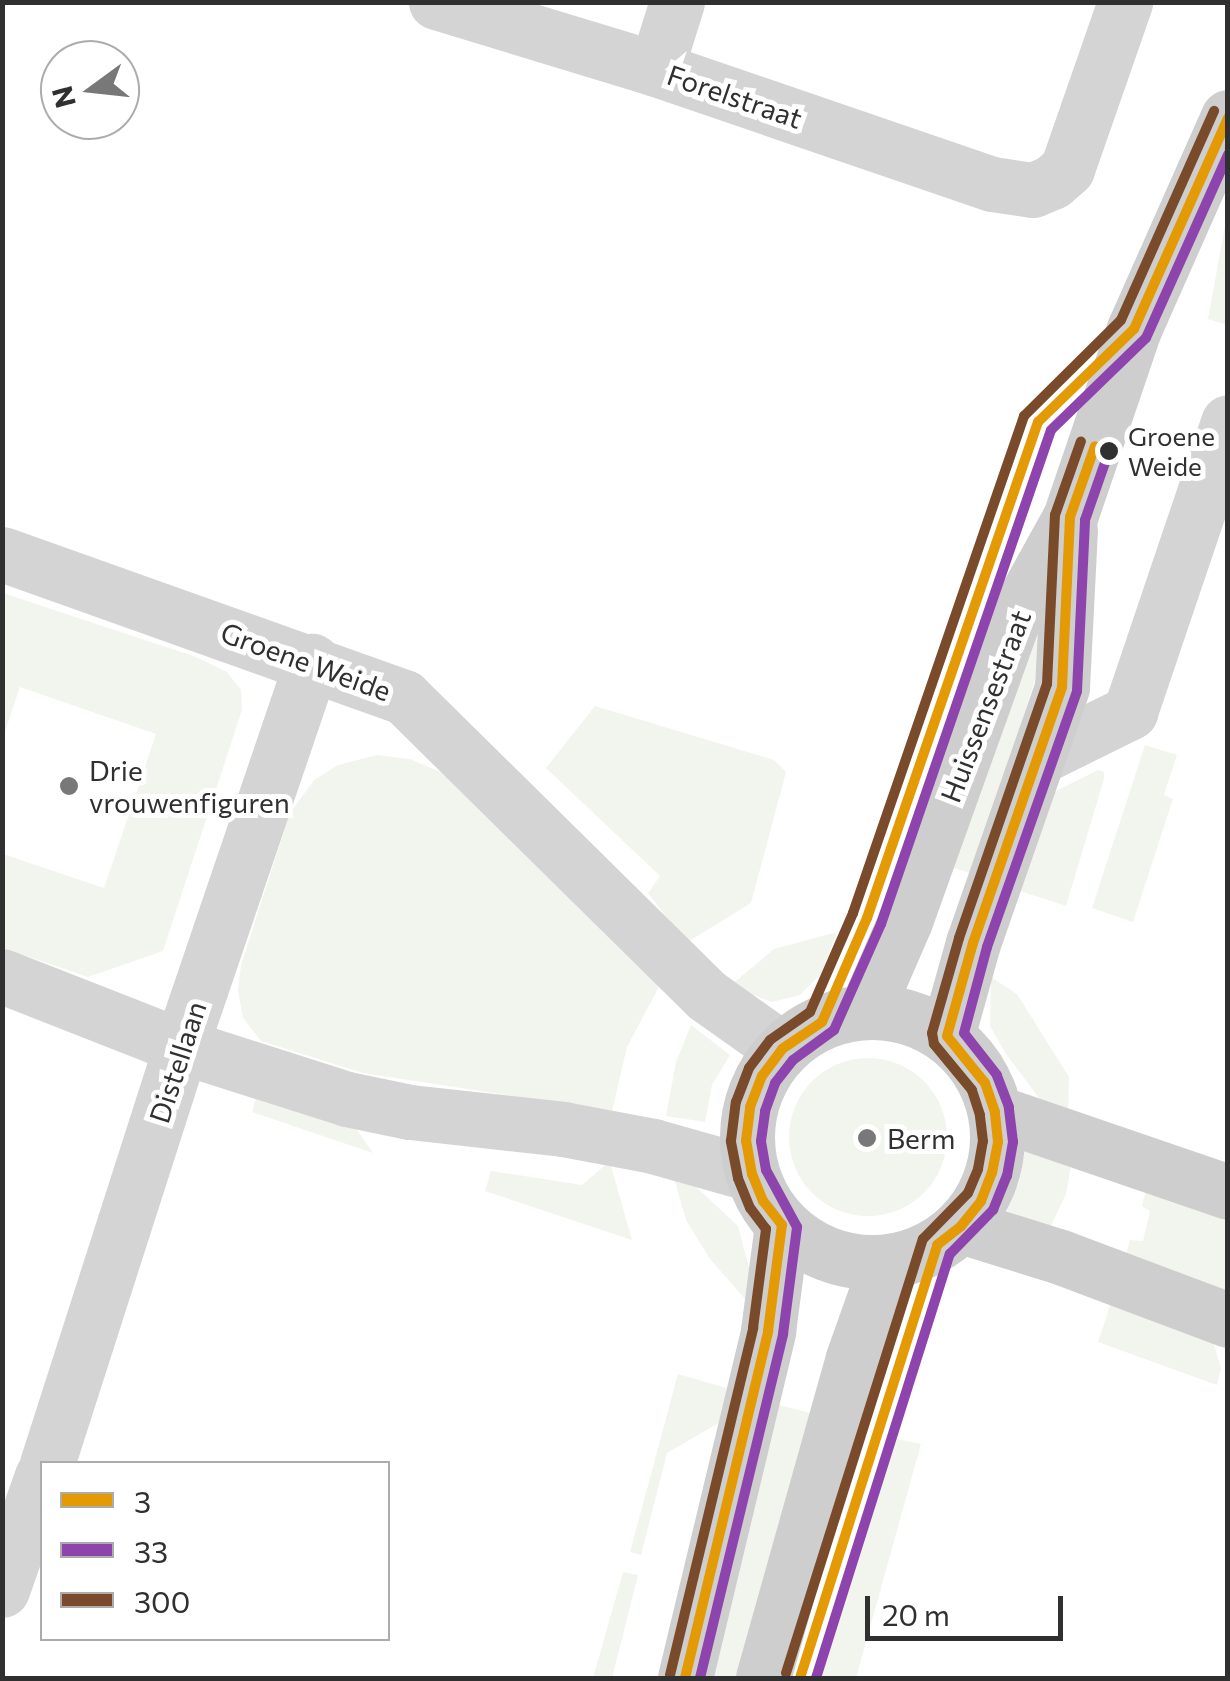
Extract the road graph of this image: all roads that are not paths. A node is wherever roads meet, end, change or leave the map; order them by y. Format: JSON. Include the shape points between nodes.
{"nodes":[{"id":1,"x":436,"y":2,"type":"edge"},
{"id":2,"x":677,"y":2,"type":"edge"},
{"id":3,"x":1124,"y":2,"type":"edge"},
{"id":4,"x":656,"y":70,"type":"junction"},
{"id":5,"x":1228,"y":117,"type":"edge"},
{"id":6,"x":1228,"y":422,"type":"edge"},
{"id":7,"x":1070,"y":517,"type":"junction"},
{"id":8,"x":2,"y":554,"type":"edge"},
{"id":9,"x":312,"y":662,"type":"junction"},
{"id":10,"x":1039,"y":757,"type":"junction"},
{"id":11,"x":2,"y":976,"type":"edge"},
{"id":12,"x":866,"y":1012,"type":"junction"},
{"id":13,"x":947,"y":1036,"type":"junction"},
{"id":14,"x":181,"y":1046,"type":"junction"},
{"id":15,"x":782,"y":1050,"type":"junction"},
{"id":16,"x":995,"y":1112,"type":"junction"},
{"id":17,"x":752,"y":1174,"type":"junction"},
{"id":18,"x":1228,"y":1192,"type":"edge"},
{"id":19,"x":782,"y":1225,"type":"junction"},
{"id":20,"x":961,"y":1226,"type":"junction"},
{"id":21,"x":887,"y":1262,"type":"junction"},
{"id":22,"x":1228,"y":1320,"type":"edge"},
{"id":23,"x":47,"y":1461,"type":"edge"},
{"id":24,"x":40,"y":1482,"type":"edge"},
{"id":25,"x":2,"y":1590,"type":"edge"},
{"id":26,"x":685,"y":1678,"type":"edge"},
{"id":27,"x":764,"y":1678,"type":"edge"}],
"edges":[{"from":1,"to":4,"type":"street","name":"Forelstraat"},
{"from":2,"to":4,"type":"street"},
{"from":3,"to":4,"type":"street","name":"Forelstraat","via":[[1066,168],[1032,190],[992,184]]},
{"from":5,"to":7,"type":"street","name":"Huissensestraat","via":[[1134,329]]},
{"from":6,"to":10,"type":"street","via":[[1130,712]]},
{"from":7,"to":10,"type":"street","name":"Huissensestraat","via":[[1062,687]]},
{"from":7,"to":12,"type":"street","name":"Huissensestraat","via":[[1014,620],[906,921]]},
{"from":8,"to":9,"type":"street","name":"Groene Weide"},
{"from":9,"to":14,"type":"street","name":"Distellaan"},
{"from":9,"to":15,"type":"street","name":"Groene Weide","via":[[404,697],[706,995]]},
{"from":10,"to":13,"type":"street","name":"Huissensestraat"},
{"from":11,"to":14,"type":"street"},
{"from":12,"to":13,"type":"street","via":[[922,1022]]},
{"from":12,"to":15,"type":"street","via":[[822,1022]]},
{"from":13,"to":16,"type":"street","via":[[985,1083]]},
{"from":14,"to":17,"type":"street","via":[[347,1098],[564,1129]]},
{"from":14,"to":23,"type":"street","name":"Distellaan"},
{"from":15,"to":17,"type":"street","via":[[750,1107]]},
{"from":16,"to":18,"type":"street"},
{"from":16,"to":20,"type":"street","via":[[992,1173]]},
{"from":17,"to":19,"type":"street"},
{"from":19,"to":21,"type":"street","via":[[830,1256]]},
{"from":19,"to":26,"type":"street","via":[[768,1331]]},
{"from":20,"to":21,"type":"street","via":[[937,1245]]},
{"from":20,"to":22,"type":"street"},
{"from":21,"to":27,"type":"street","via":[[853,1358]]},
{"from":24,"to":25,"type":"street"}]}
